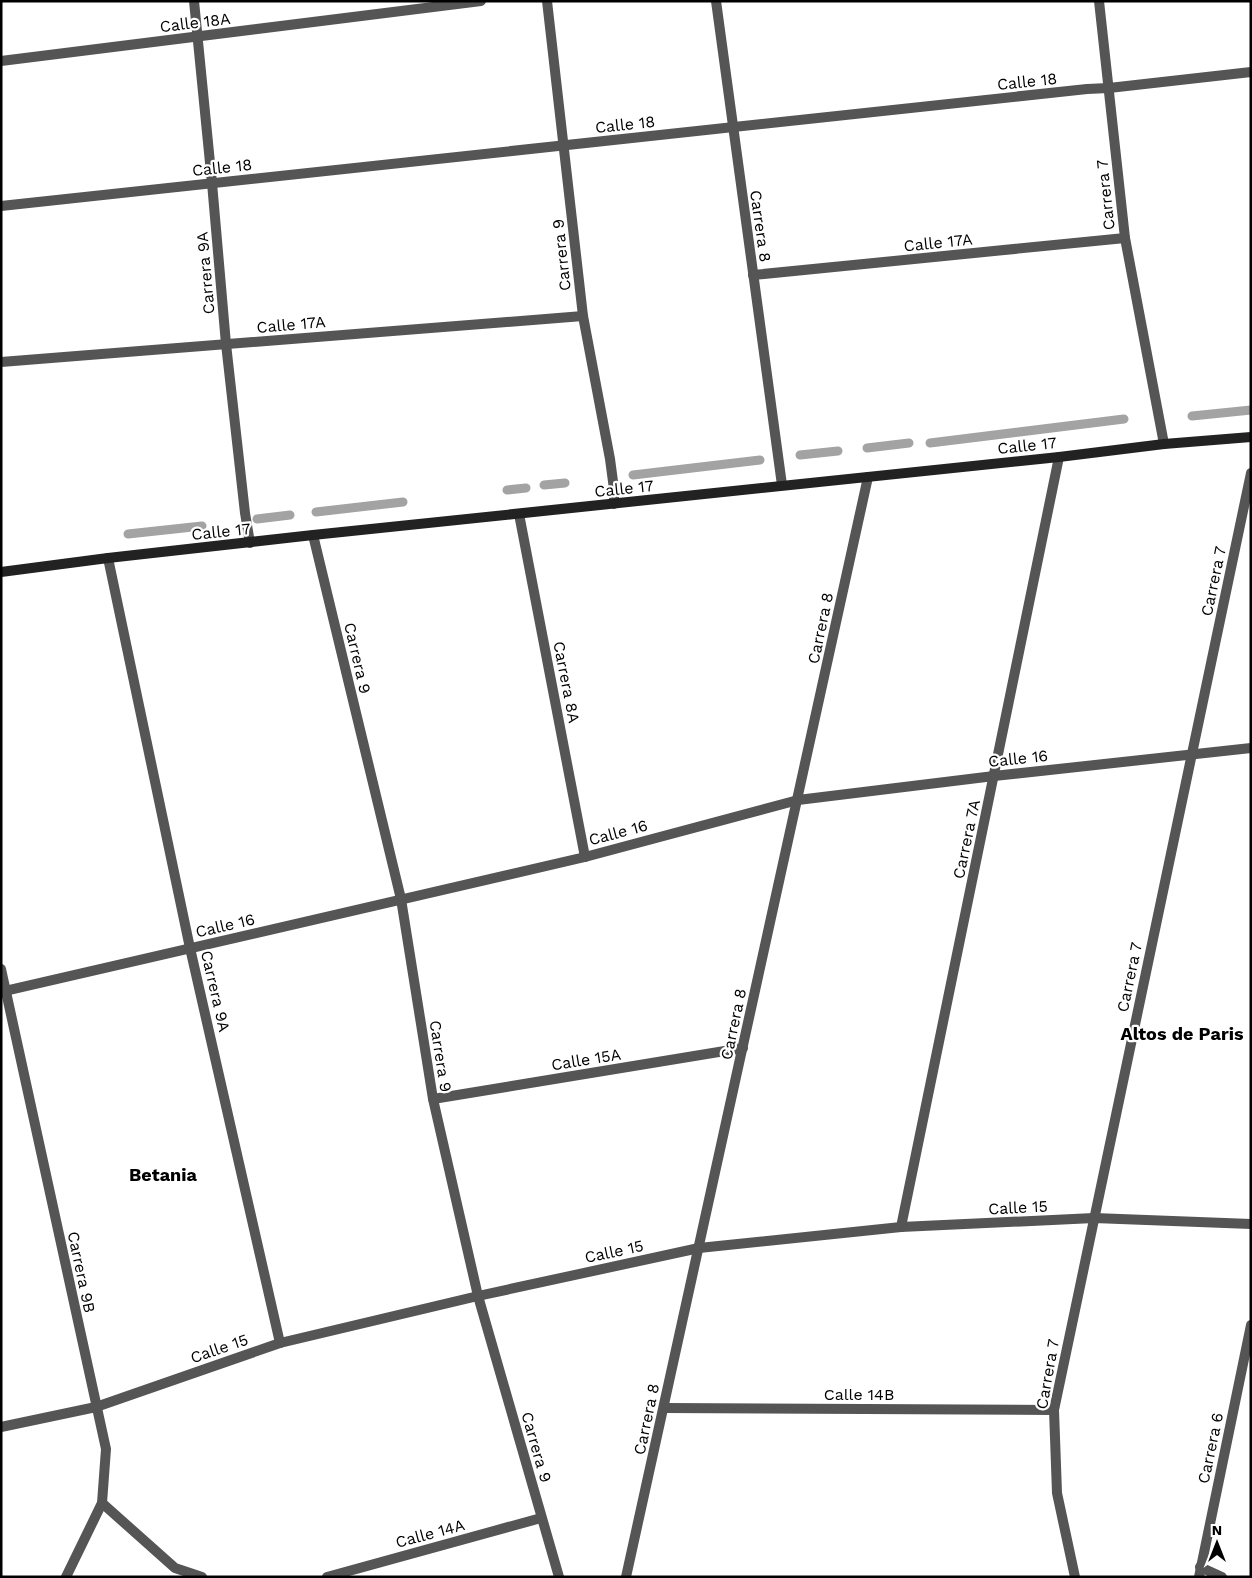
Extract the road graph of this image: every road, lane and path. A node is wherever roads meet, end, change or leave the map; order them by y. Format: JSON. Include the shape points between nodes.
{"nodes":[{"id":1,"x":194,"y":1,"type":"edge"},
{"id":2,"x":481,"y":1,"type":"edge"},
{"id":3,"x":547,"y":1,"type":"edge"},
{"id":4,"x":716,"y":1,"type":"edge"},
{"id":5,"x":1099,"y":1,"type":"edge"},
{"id":6,"x":198,"y":37,"type":"junction"},
{"id":7,"x":1,"y":61,"type":"edge"},
{"id":8,"x":1251,"y":72,"type":"edge"},
{"id":9,"x":1109,"y":88,"type":"junction"},
{"id":10,"x":733,"y":127,"type":"junction"},
{"id":11,"x":564,"y":145,"type":"junction"},
{"id":12,"x":212,"y":183,"type":"junction"},
{"id":13,"x":1,"y":206,"type":"edge"},
{"id":14,"x":1125,"y":238,"type":"junction"},
{"id":15,"x":753,"y":275,"type":"junction"},
{"id":16,"x":583,"y":316,"type":"junction"},
{"id":17,"x":226,"y":344,"type":"junction"},
{"id":18,"x":1,"y":362,"type":"edge"},
{"id":19,"x":1251,"y":437,"type":"edge"},
{"id":20,"x":1164,"y":444,"type":"junction"},
{"id":21,"x":1059,"y":457,"type":"junction"},
{"id":22,"x":1251,"y":473,"type":"edge"},
{"id":23,"x":868,"y":477,"type":"junction"},
{"id":24,"x":782,"y":485,"type":"junction"},
{"id":25,"x":614,"y":504,"type":"junction"},
{"id":26,"x":519,"y":514,"type":"junction"},
{"id":27,"x":314,"y":535,"type":"junction"},
{"id":28,"x":250,"y":543,"type":"junction"},
{"id":29,"x":108,"y":558,"type":"junction"},
{"id":30,"x":1,"y":572,"type":"edge"},
{"id":31,"x":1251,"y":748,"type":"edge"},
{"id":32,"x":1192,"y":754,"type":"junction"},
{"id":33,"x":994,"y":776,"type":"junction"},
{"id":34,"x":798,"y":800,"type":"junction"},
{"id":35,"x":585,"y":857,"type":"junction"},
{"id":36,"x":400,"y":899,"type":"junction"},
{"id":37,"x":190,"y":948,"type":"junction"},
{"id":38,"x":1,"y":968,"type":"edge"},
{"id":39,"x":4,"y":991,"type":"edge"},
{"id":40,"x":743,"y":1048,"type":"junction"},
{"id":41,"x":433,"y":1099,"type":"junction"},
{"id":42,"x":1094,"y":1218,"type":"junction"},
{"id":43,"x":1251,"y":1224,"type":"edge"},
{"id":44,"x":901,"y":1228,"type":"junction"},
{"id":45,"x":699,"y":1248,"type":"junction"},
{"id":46,"x":478,"y":1296,"type":"junction"},
{"id":47,"x":1251,"y":1325,"type":"edge"},
{"id":48,"x":280,"y":1343,"type":"junction"},
{"id":49,"x":96,"y":1407,"type":"junction"},
{"id":50,"x":664,"y":1408,"type":"junction"},
{"id":51,"x":1054,"y":1410,"type":"junction"},
{"id":52,"x":1,"y":1426,"type":"edge"},
{"id":53,"x":102,"y":1503,"type":"junction"},
{"id":54,"x":541,"y":1518,"type":"junction"},
{"id":55,"x":1199,"y":1572,"type":"edge"},
{"id":56,"x":66,"y":1577,"type":"edge"},
{"id":57,"x":202,"y":1577,"type":"edge"},
{"id":58,"x":327,"y":1577,"type":"edge"},
{"id":59,"x":559,"y":1577,"type":"edge"},
{"id":60,"x":626,"y":1577,"type":"edge"},
{"id":61,"x":1075,"y":1577,"type":"edge"},
{"id":62,"x":1222,"y":1577,"type":"edge"}],
"edges":[{"from":1,"to":6,"type":"street","name":"Carrera 9A"},
{"from":2,"to":6,"type":"street","name":"Calle 18A"},
{"from":3,"to":11,"type":"street","name":"Carrera 9"},
{"from":4,"to":10,"type":"street","name":"Carrera 8"},
{"from":5,"to":9,"type":"street","name":"Carrera 7"},
{"from":6,"to":7,"type":"street","name":"Calle 18A"},
{"from":6,"to":12,"type":"street","name":"Carrera 9A"},
{"from":8,"to":9,"type":"street","name":"Calle 18"},
{"from":9,"to":10,"type":"street","name":"Calle 18"},
{"from":9,"to":14,"type":"street","name":"Carrera 7"},
{"from":10,"to":11,"type":"street","name":"Calle 18"},
{"from":10,"to":15,"type":"street","name":"Carrera 8"},
{"from":11,"to":12,"type":"street","name":"Calle 18"},
{"from":11,"to":16,"type":"street","name":"Carrera 9"},
{"from":12,"to":13,"type":"street","name":"Calle 18"},
{"from":12,"to":17,"type":"street","name":"Carrera 9A"},
{"from":14,"to":15,"type":"street","name":"Calle 17A"},
{"from":14,"to":20,"type":"street","name":"Carrera 7"},
{"from":15,"to":24,"type":"street","name":"Carrera 8"},
{"from":16,"to":17,"type":"street","name":"Calle 17A"},
{"from":16,"to":25,"type":"street","name":"Carrera 9","via":[[610,459]]},
{"from":17,"to":18,"type":"street","name":"Calle 17A"},
{"from":17,"to":28,"type":"street","name":"Carrera 9A"},
{"from":19,"to":20,"type":"main road","name":"Calle 17"},
{"from":20,"to":21,"type":"main road","name":"Calle 17"},
{"from":21,"to":23,"type":"main road","name":"Calle 17"},
{"from":21,"to":33,"type":"street","name":"Carrera 7A"},
{"from":22,"to":32,"type":"street","name":"Carrera 7"},
{"from":23,"to":24,"type":"main road","name":"Calle 17"},
{"from":23,"to":34,"type":"street","name":"Carrera 8"},
{"from":24,"to":25,"type":"main road","name":"Calle 17"},
{"from":25,"to":26,"type":"main road","name":"Calle 17"},
{"from":26,"to":27,"type":"main road","name":"Calle 17"},
{"from":26,"to":35,"type":"street","name":"Carrera 8A"},
{"from":27,"to":28,"type":"main road","name":"Calle 17"},
{"from":27,"to":36,"type":"street","name":"Carrera 9"},
{"from":28,"to":29,"type":"main road","name":"Calle 17"},
{"from":29,"to":30,"type":"main road","name":"Calle 17"},
{"from":29,"to":37,"type":"street","name":"Carrera 9A"},
{"from":31,"to":32,"type":"street","name":"Calle 16"},
{"from":32,"to":33,"type":"street","name":"Calle 16"},
{"from":32,"to":42,"type":"street","name":"Carrera 7"},
{"from":33,"to":34,"type":"street","name":"Calle 16"},
{"from":33,"to":44,"type":"street","name":"Carrera 7A"},
{"from":34,"to":35,"type":"street","name":"Calle 16"},
{"from":34,"to":40,"type":"street","name":"Carrera 8"},
{"from":35,"to":36,"type":"street","name":"Calle 16"},
{"from":36,"to":37,"type":"street","name":"Calle 16"},
{"from":36,"to":41,"type":"street","name":"Carrera 9"},
{"from":37,"to":39,"type":"street","name":"Calle 16"},
{"from":37,"to":48,"type":"street","name":"Carrera 9A"},
{"from":38,"to":39,"type":"street","name":"Carrera 9B"},
{"from":39,"to":49,"type":"street","name":"Carrera 9B"},
{"from":40,"to":41,"type":"street","name":"Calle 15A"},
{"from":40,"to":45,"type":"street","name":"Carrera 8"},
{"from":41,"to":46,"type":"street","name":"Carrera 9"},
{"from":42,"to":43,"type":"street","name":"Calle 15"},
{"from":42,"to":44,"type":"street","name":"Calle 15"},
{"from":42,"to":51,"type":"street","name":"Carrera 7"},
{"from":44,"to":45,"type":"street","name":"Calle 15"},
{"from":45,"to":46,"type":"street","name":"Calle 15"},
{"from":45,"to":50,"type":"street","name":"Carrera 8"},
{"from":46,"to":48,"type":"street","name":"Calle 15"},
{"from":46,"to":54,"type":"street","name":"Carrera 9"},
{"from":47,"to":55,"type":"street","name":"Carrera 6"},
{"from":48,"to":49,"type":"street","name":"Calle 15"},
{"from":49,"to":52,"type":"street","name":"Calle 15"},
{"from":49,"to":53,"type":"street","name":"Carrera 9B","via":[[106,1449]]},
{"from":50,"to":51,"type":"street","name":"Calle 14B"},
{"from":50,"to":60,"type":"street","name":"Carrera 8"},
{"from":51,"to":61,"type":"street","name":"Carrera 7","via":[[1057,1493]]},
{"from":53,"to":56,"type":"street","name":"Carrera 9B"},
{"from":53,"to":57,"type":"street","via":[[176,1568]]},
{"from":54,"to":58,"type":"street","name":"Calle 14A"},
{"from":54,"to":59,"type":"street","name":"Carrera 9"},
{"from":55,"to":62,"type":"street"}]}
